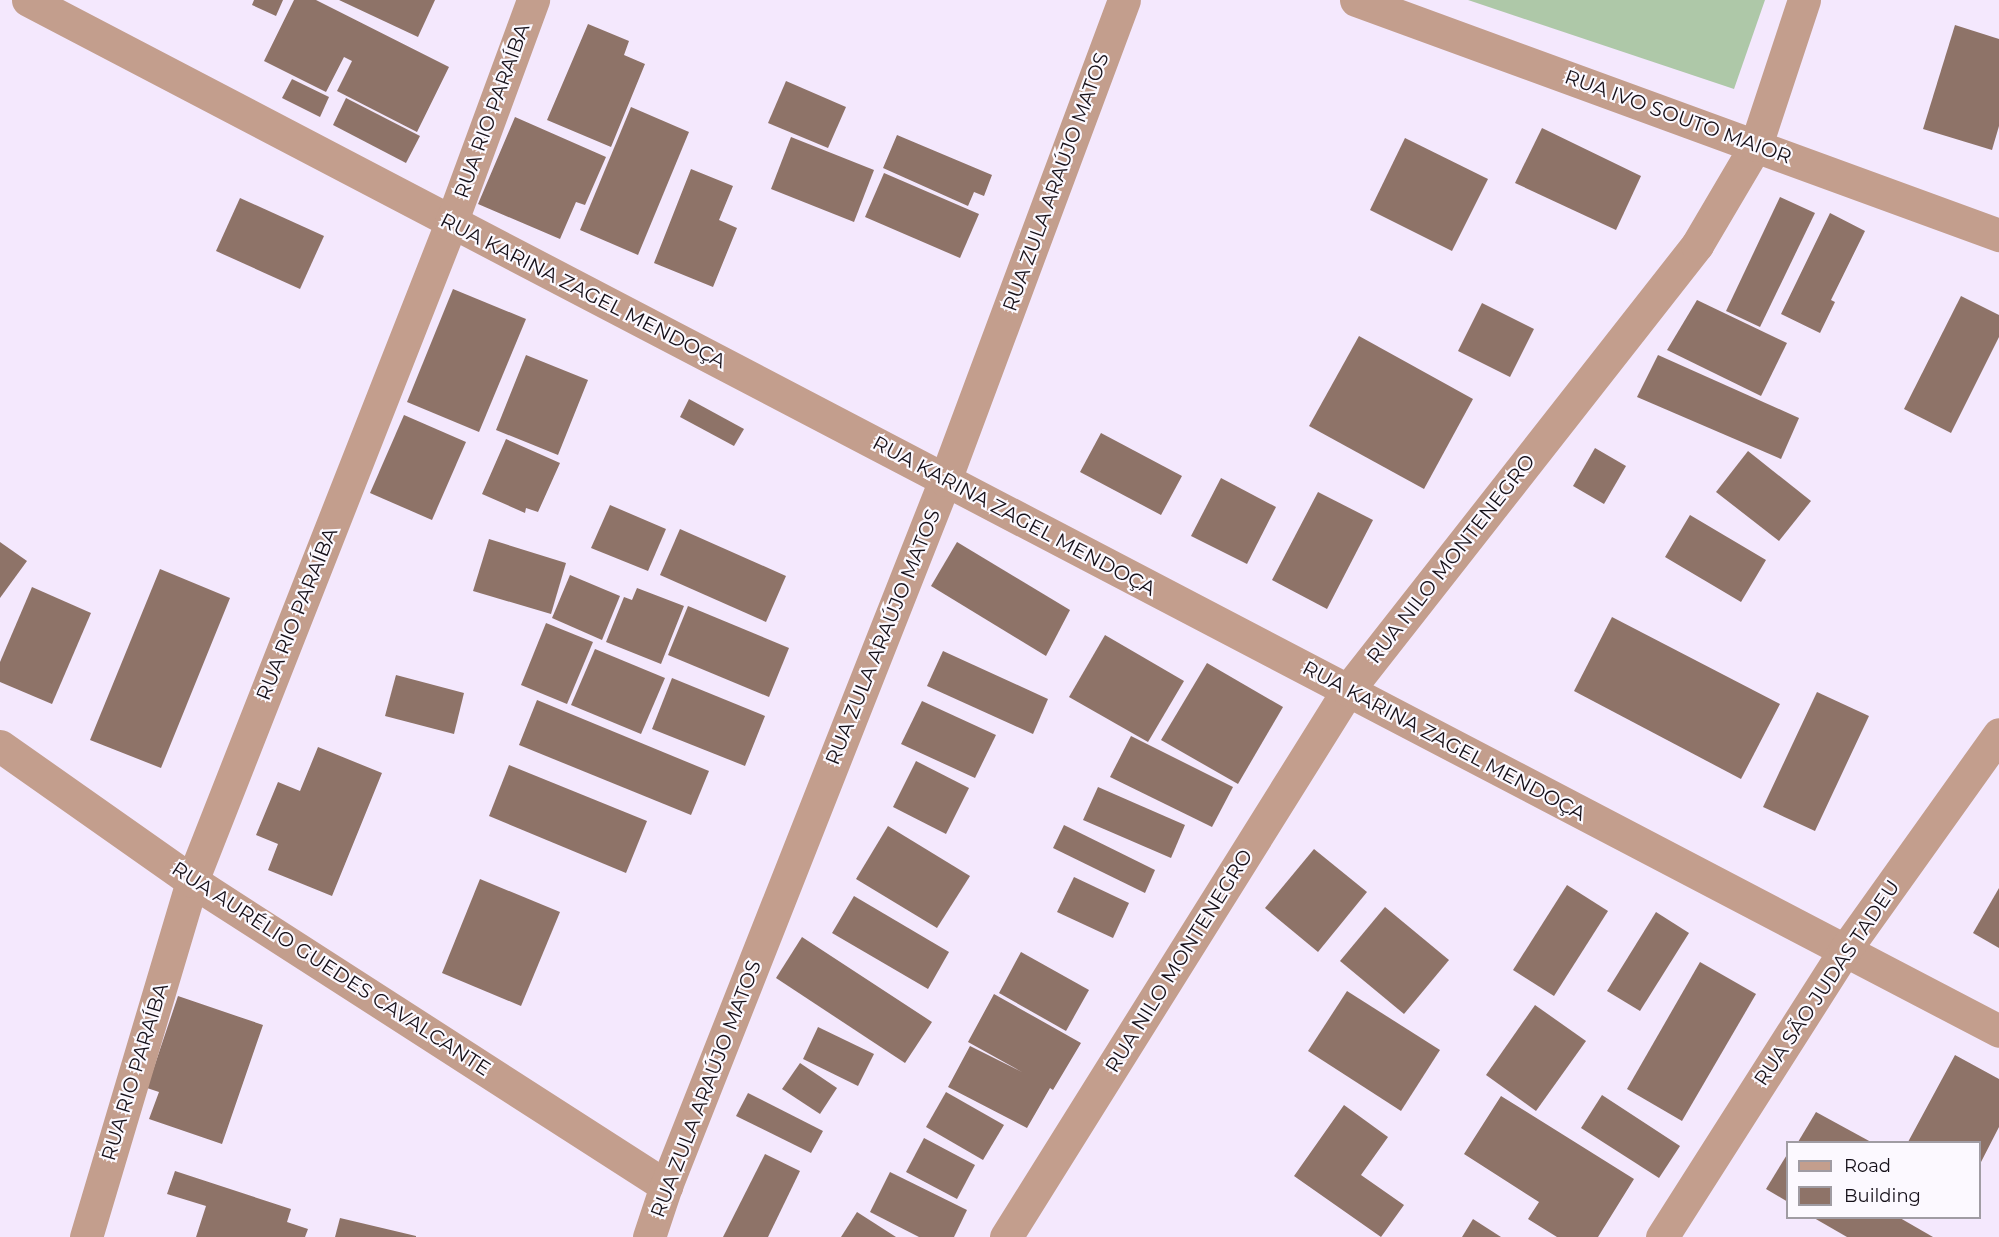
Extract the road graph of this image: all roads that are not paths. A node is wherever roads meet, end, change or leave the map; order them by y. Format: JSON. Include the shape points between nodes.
{"nodes":[{"id":1,"x":28,"y":0,"type":"edge"},
{"id":2,"x":533,"y":0,"type":"edge"},
{"id":3,"x":1124,"y":0,"type":"edge"},
{"id":4,"x":1356,"y":0,"type":"edge"},
{"id":5,"x":1804,"y":0,"type":"edge"},
{"id":6,"x":1756,"y":145,"type":"junction"},
{"id":7,"x":452,"y":223,"type":"junction"},
{"id":8,"x":1999,"y":235,"type":"edge"},
{"id":9,"x":945,"y":480,"type":"junction"},
{"id":10,"x":1348,"y":690,"type":"junction"},
{"id":11,"x":1999,"y":734,"type":"edge"},
{"id":12,"x":0,"y":746,"type":"edge"},
{"id":13,"x":192,"y":881,"type":"junction"},
{"id":14,"x":1845,"y":950,"type":"junction"},
{"id":15,"x":1999,"y":1031,"type":"edge"},
{"id":16,"x":666,"y":1186,"type":"junction"},
{"id":17,"x":86,"y":1237,"type":"edge"},
{"id":18,"x":649,"y":1237,"type":"edge"},
{"id":19,"x":1006,"y":1237,"type":"edge"},
{"id":20,"x":1662,"y":1237,"type":"edge"}],
"edges":[{"from":1,"to":7,"type":"street","name":"RUA KARINA ZAGEL MENDOÇA"},
{"from":2,"to":7,"type":"street","name":"RUA RIO PARAÍBA"},
{"from":3,"to":9,"type":"street","name":"RUA ZULA ARAÚJO MATOS"},
{"from":4,"to":6,"type":"street","name":"RUA IVO SOUTO MAIOR"},
{"from":5,"to":6,"type":"street","name":"RUA NILO MONTENEGRO"},
{"from":6,"to":8,"type":"street","name":"RUA IVO SOUTO MAIOR"},
{"from":6,"to":10,"type":"street","name":"RUA NILO MONTENEGRO","via":[[1697,245]]},
{"from":7,"to":9,"type":"street","name":"RUA KARINA ZAGEL MENDOÇA"},
{"from":7,"to":13,"type":"street","name":"RUA RIO PARAÍBA"},
{"from":9,"to":10,"type":"street","name":"RUA KARINA ZAGEL MENDOÇA"},
{"from":9,"to":16,"type":"street","name":"RUA ZULA ARAÚJO MATOS"},
{"from":10,"to":14,"type":"street","name":"RUA KARINA ZAGEL MENDOÇA"},
{"from":10,"to":19,"type":"street","name":"RUA NILO MONTENEGRO"},
{"from":11,"to":14,"type":"street","name":"RUA SÃO JUDAS TADEU"},
{"from":12,"to":13,"type":"street","name":"RUA AURÉLIO GUEDES CAVALCANTE"},
{"from":13,"to":16,"type":"street","name":"RUA AURÉLIO GUEDES CAVALCANTE"},
{"from":13,"to":17,"type":"street","name":"RUA RIO PARAÍBA"},
{"from":14,"to":15,"type":"street","name":"RUA KARINA ZAGEL MENDOÇA"},
{"from":14,"to":20,"type":"street","name":"RUA SÃO JUDAS TADEU"},
{"from":16,"to":18,"type":"street","name":"RUA ZULA ARAÚJO MATOS"}]}
